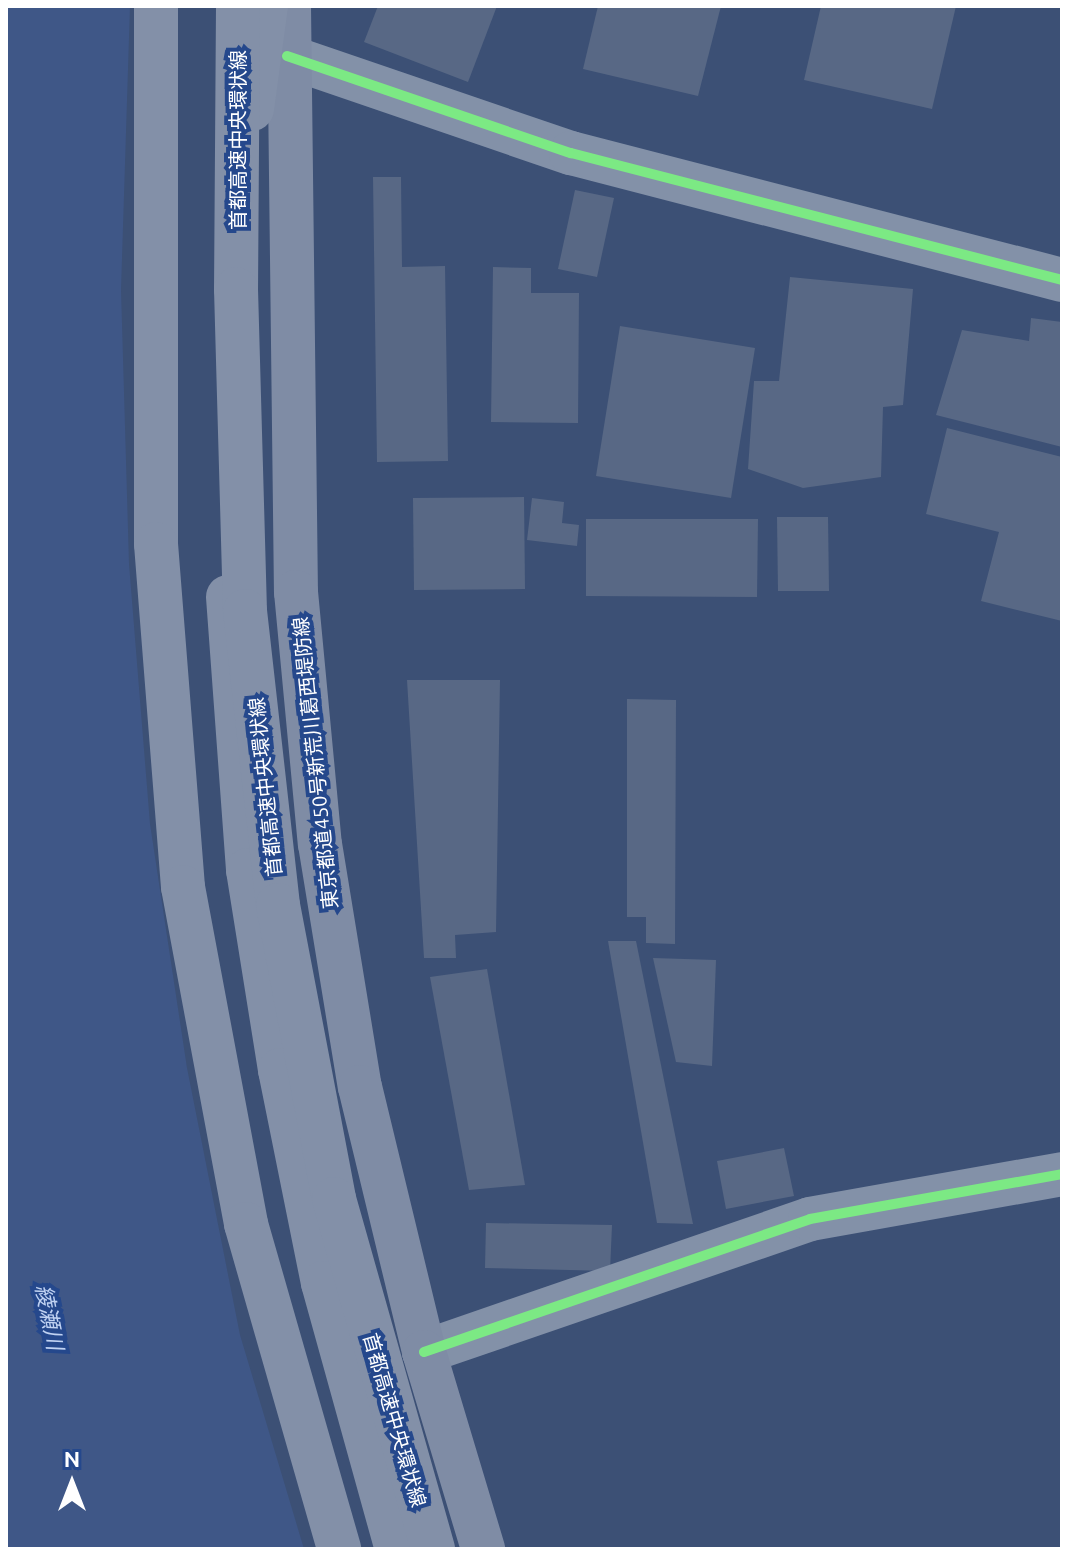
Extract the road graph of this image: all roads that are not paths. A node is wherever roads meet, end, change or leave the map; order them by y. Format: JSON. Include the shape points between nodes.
{"nodes":[{"id":1,"x":156,"y":6,"type":"edge"},
{"id":2,"x":289,"y":6,"type":"edge"},
{"id":3,"x":246,"y":9,"type":"edge"},
{"id":4,"x":287,"y":56,"type":"junction"},
{"id":5,"x":1062,"y":280,"type":"edge"},
{"id":6,"x":1062,"y":1174,"type":"edge"},
{"id":7,"x":424,"y":1352,"type":"junction"},
{"id":8,"x":339,"y":1549,"type":"edge"},
{"id":9,"x":397,"y":1549,"type":"edge"},
{"id":10,"x":433,"y":1549,"type":"edge"},
{"id":11,"x":483,"y":1549,"type":"edge"}],
"edges":[{"from":1,"to":8,"type":"highway","via":[[156,544],[183,887],[246,1224]]},
{"from":2,"to":4,"type":"main road","name":"東京都道450号新荒川葛西堤防線"},
{"from":3,"to":9,"type":"highway","bridge":true,"via":[[251,113],[227,446],[228,658],[248,870],[323,1283]]},
{"from":3,"to":10,"type":"highway","name":"首都高速中央環状線","bridge":true,"via":[[236,289],[245,611],[278,905],[334,1199]]},
{"from":4,"to":5,"type":"street","via":[[571,153]]},
{"from":4,"to":7,"type":"main road","name":"東京都道450号新荒川葛西堤防線","via":[[296,592],[320,844],[360,1087]]},
{"from":6,"to":7,"type":"street","via":[[810,1219]]},
{"from":7,"to":11,"type":"main road","name":"東京都道450号新荒川葛西堤防線"}]}
